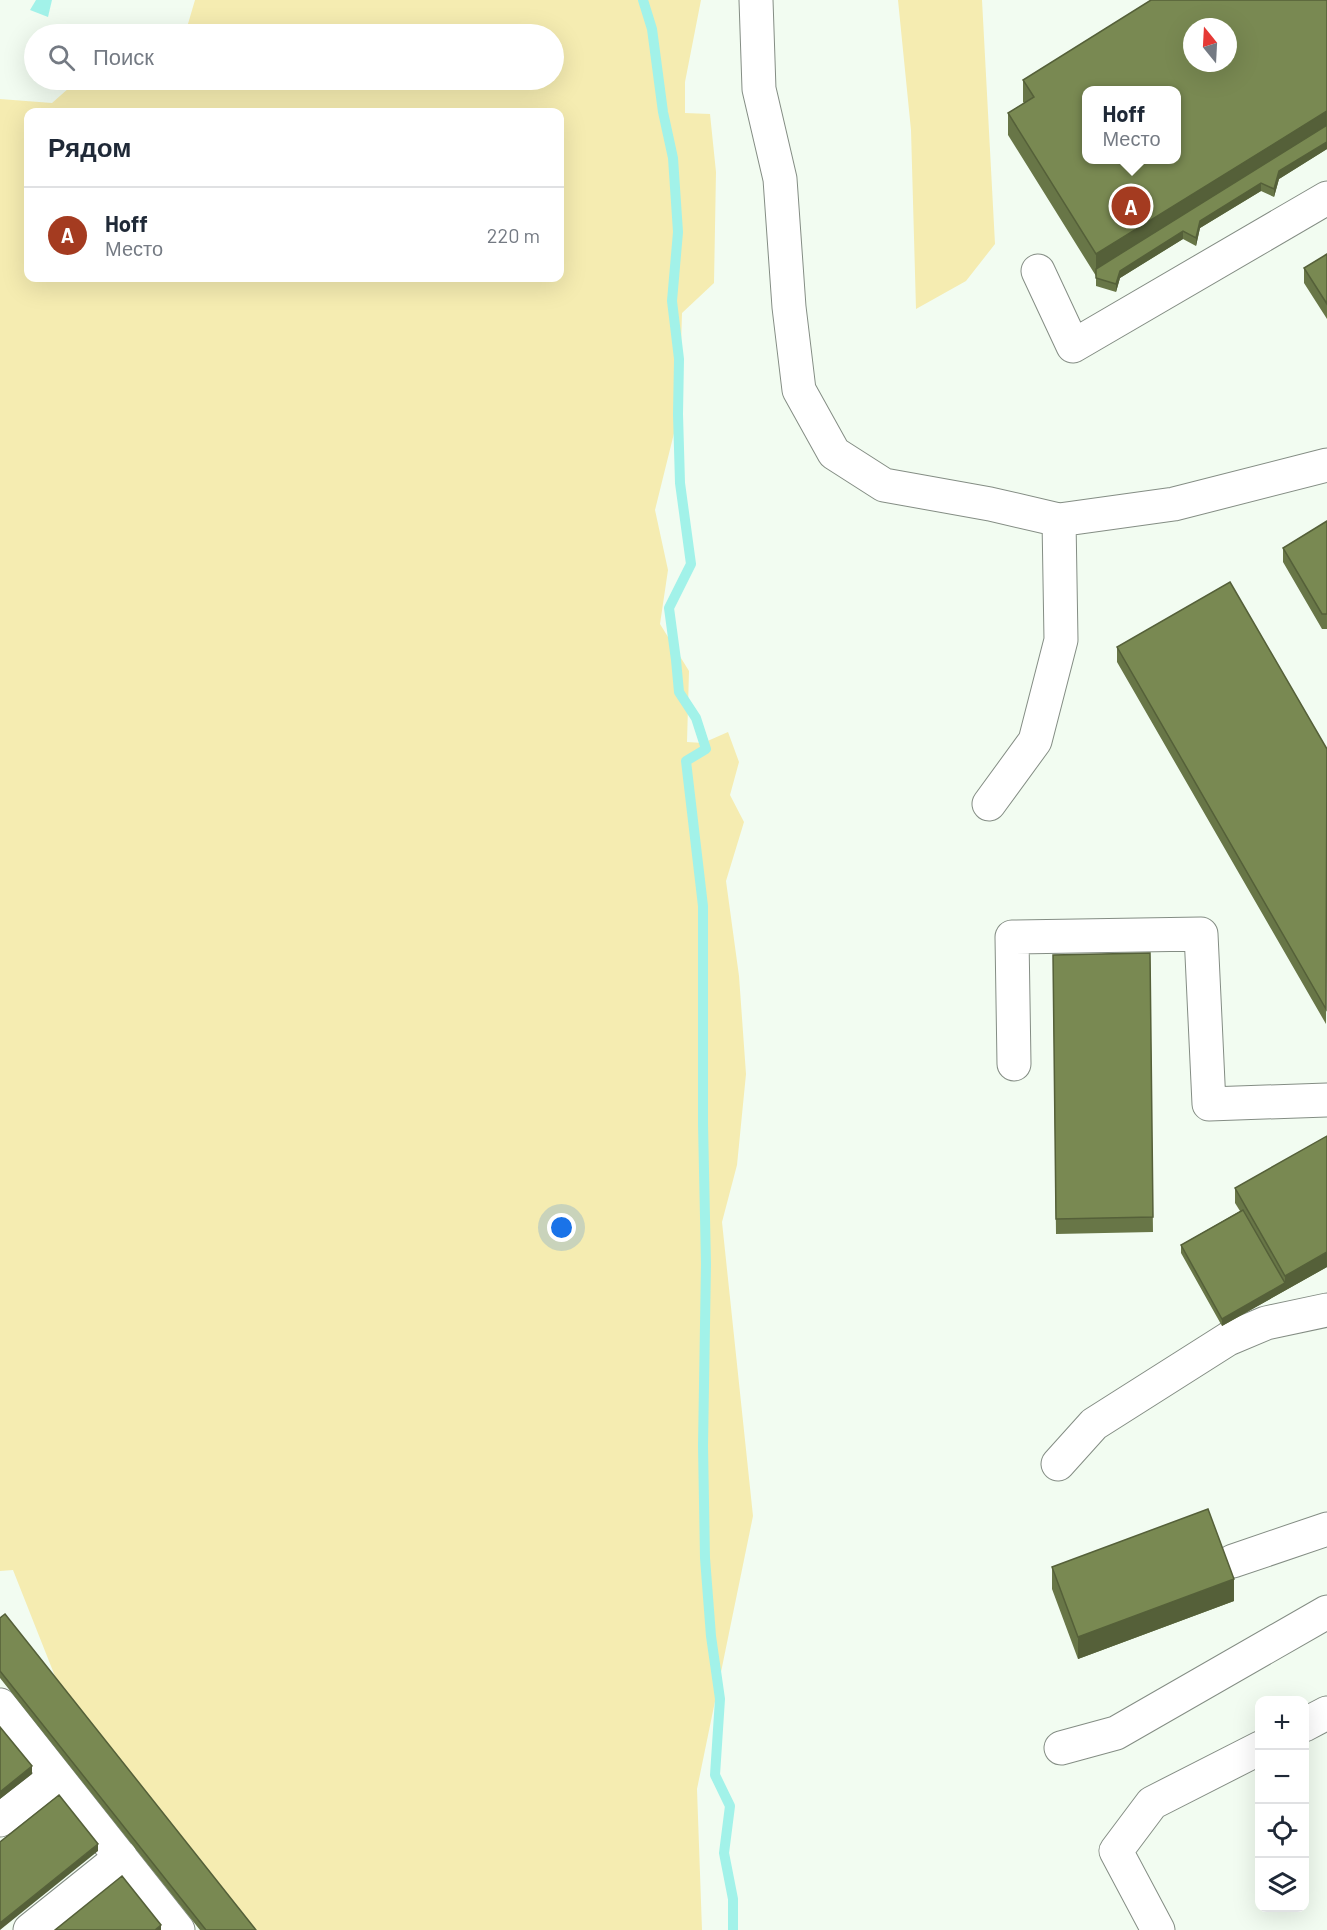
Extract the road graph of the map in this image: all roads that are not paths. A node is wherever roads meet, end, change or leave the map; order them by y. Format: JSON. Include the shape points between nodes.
{"nodes":[{"id":1,"x":756,"y":0,"type":"edge"},
{"id":2,"x":1327,"y":198,"type":"edge"},
{"id":3,"x":1038,"y":271,"type":"dead end"},
{"id":4,"x":1327,"y":465,"type":"edge"},
{"id":5,"x":1059,"y":520,"type":"junction"},
{"id":6,"x":989,"y":804,"type":"dead end"},
{"id":7,"x":1014,"y":1064,"type":"dead end"},
{"id":8,"x":1327,"y":1100,"type":"edge"},
{"id":9,"x":1327,"y":1310,"type":"edge"},
{"id":10,"x":1058,"y":1464,"type":"dead end"},
{"id":11,"x":1327,"y":1528,"type":"edge"},
{"id":12,"x":1233,"y":1561,"type":"dead end"},
{"id":13,"x":1327,"y":1612,"type":"edge"},
{"id":14,"x":0,"y":1705,"type":"edge"},
{"id":15,"x":1327,"y":1713,"type":"edge"},
{"id":16,"x":1309,"y":1723,"type":"edge"},
{"id":17,"x":1061,"y":1748,"type":"dead end"},
{"id":18,"x":1256,"y":1750,"type":"edge"},
{"id":19,"x":56,"y":1776,"type":"junction"},
{"id":20,"x":0,"y":1820,"type":"edge"},
{"id":21,"x":121,"y":1857,"type":"junction"},
{"id":22,"x":30,"y":1930,"type":"edge"},
{"id":23,"x":178,"y":1930,"type":"edge"},
{"id":24,"x":1158,"y":1930,"type":"edge"}],
"edges":[{"from":1,"to":5,"type":"lane","via":[[759,89],[780,178],[799,390],[834,453],[884,485]]},
{"from":2,"to":3,"type":"lane","via":[[1073,346]]},
{"from":4,"to":5,"type":"lane","via":[[1174,504]]},
{"from":5,"to":6,"type":"lane","via":[[1061,640],[1035,741]]},
{"from":7,"to":8,"type":"lane","via":[[1012,937],[1201,934],[1209,1104]]},
{"from":9,"to":10,"type":"lane","via":[[1266,1323],[1228,1338],[1094,1424]]},
{"from":11,"to":12,"type":"lane"},
{"from":13,"to":17,"type":"lane","via":[[1116,1733]]},
{"from":14,"to":19,"type":"lane"},
{"from":15,"to":16,"type":"lane"},
{"from":18,"to":24,"type":"lane","via":[[1152,1803],[1116,1851]]},
{"from":19,"to":20,"type":"lane"},
{"from":19,"to":21,"type":"lane"},
{"from":21,"to":22,"type":"lane"},
{"from":21,"to":23,"type":"lane"}]}
